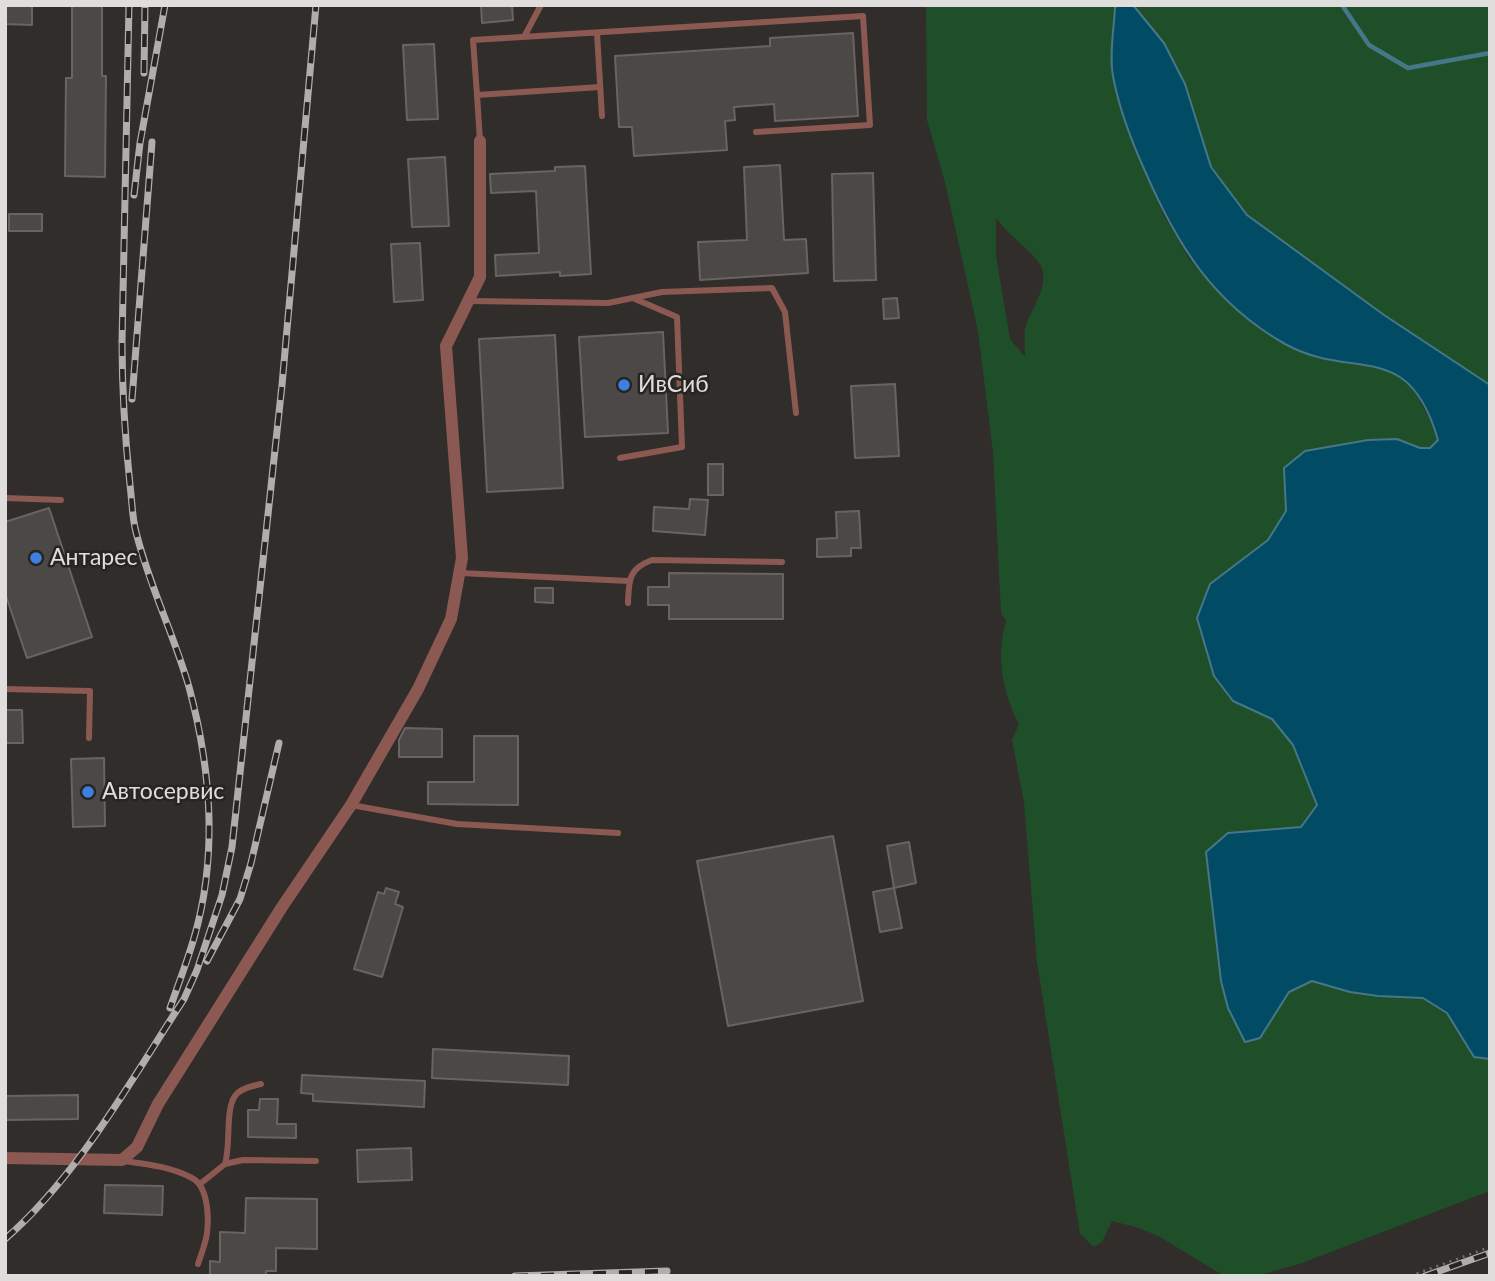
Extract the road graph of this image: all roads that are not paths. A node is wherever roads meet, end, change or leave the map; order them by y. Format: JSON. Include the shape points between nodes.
{"nodes":[{"id":1,"x":541,"y":5,"type":"edge"},
{"id":2,"x":597,"y":33,"type":"junction"},
{"id":3,"x":524,"y":37,"type":"junction"},
{"id":4,"x":600,"y":87,"type":"junction"},
{"id":5,"x":477,"y":94,"type":"junction"},
{"id":6,"x":602,"y":116,"type":"dead end"},
{"id":7,"x":756,"y":132,"type":"dead end"},
{"id":8,"x":480,"y":141,"type":"joint"},
{"id":9,"x":635,"y":299,"type":"junction"},
{"id":10,"x":470,"y":300,"type":"junction"},
{"id":11,"x":796,"y":413,"type":"dead end"},
{"id":12,"x":620,"y":458,"type":"dead end"},
{"id":13,"x":5,"y":498,"type":"edge"},
{"id":14,"x":61,"y":500,"type":"dead end"},
{"id":15,"x":782,"y":562,"type":"dead end"},
{"id":16,"x":460,"y":573,"type":"junction"},
{"id":17,"x":629,"y":581,"type":"junction"},
{"id":18,"x":628,"y":604,"type":"dead end"},
{"id":19,"x":5,"y":689,"type":"edge"},
{"id":20,"x":89,"y":738,"type":"dead end"},
{"id":21,"x":351,"y":805,"type":"junction"},
{"id":22,"x":618,"y":833,"type":"dead end"},
{"id":23,"x":261,"y":1084,"type":"dead end"},
{"id":24,"x":5,"y":1158,"type":"edge"},
{"id":25,"x":122,"y":1160,"type":"junction"},
{"id":26,"x":316,"y":1161,"type":"dead end"},
{"id":27,"x":226,"y":1164,"type":"junction"},
{"id":28,"x":200,"y":1184,"type":"junction"},
{"id":29,"x":198,"y":1264,"type":"dead end"}],
"edges":[{"from":1,"to":3,"type":"lane"},
{"from":2,"to":3,"type":"lane"},
{"from":2,"to":4,"type":"lane"},
{"from":2,"to":7,"type":"lane","via":[[863,16],[870,125]]},
{"from":3,"to":5,"type":"lane","via":[[473,40]]},
{"from":4,"to":5,"type":"lane"},
{"from":4,"to":6,"type":"lane"},
{"from":5,"to":8,"type":"lane"},
{"from":8,"to":10,"type":"street","via":[[480,277]]},
{"from":9,"to":10,"type":"lane","via":[[608,303]]},
{"from":9,"to":11,"type":"lane","via":[[662,292],[772,288],[785,312]]},
{"from":9,"to":12,"type":"lane","via":[[677,317],[682,447]]},
{"from":10,"to":16,"type":"street","via":[[446,346],[461,530]]},
{"from":13,"to":14,"type":"lane"},
{"from":15,"to":17,"type":"lane","via":[[652,560],[641,565]]},
{"from":16,"to":17,"type":"lane"},
{"from":16,"to":21,"type":"street","via":[[451,619],[418,690]]},
{"from":17,"to":18,"type":"lane"},
{"from":19,"to":20,"type":"lane","via":[[90,691]]},
{"from":21,"to":22,"type":"lane","via":[[457,824]]},
{"from":21,"to":25,"type":"street","via":[[205,1028],[137,1147]]},
{"from":23,"to":27,"type":"lane","via":[[235,1096]]},
{"from":24,"to":25,"type":"street"},
{"from":25,"to":28,"type":"lane","via":[[192,1177]]},
{"from":26,"to":27,"type":"lane"},
{"from":27,"to":28,"type":"lane"},
{"from":28,"to":29,"type":"lane","via":[[207,1233]]}]}
